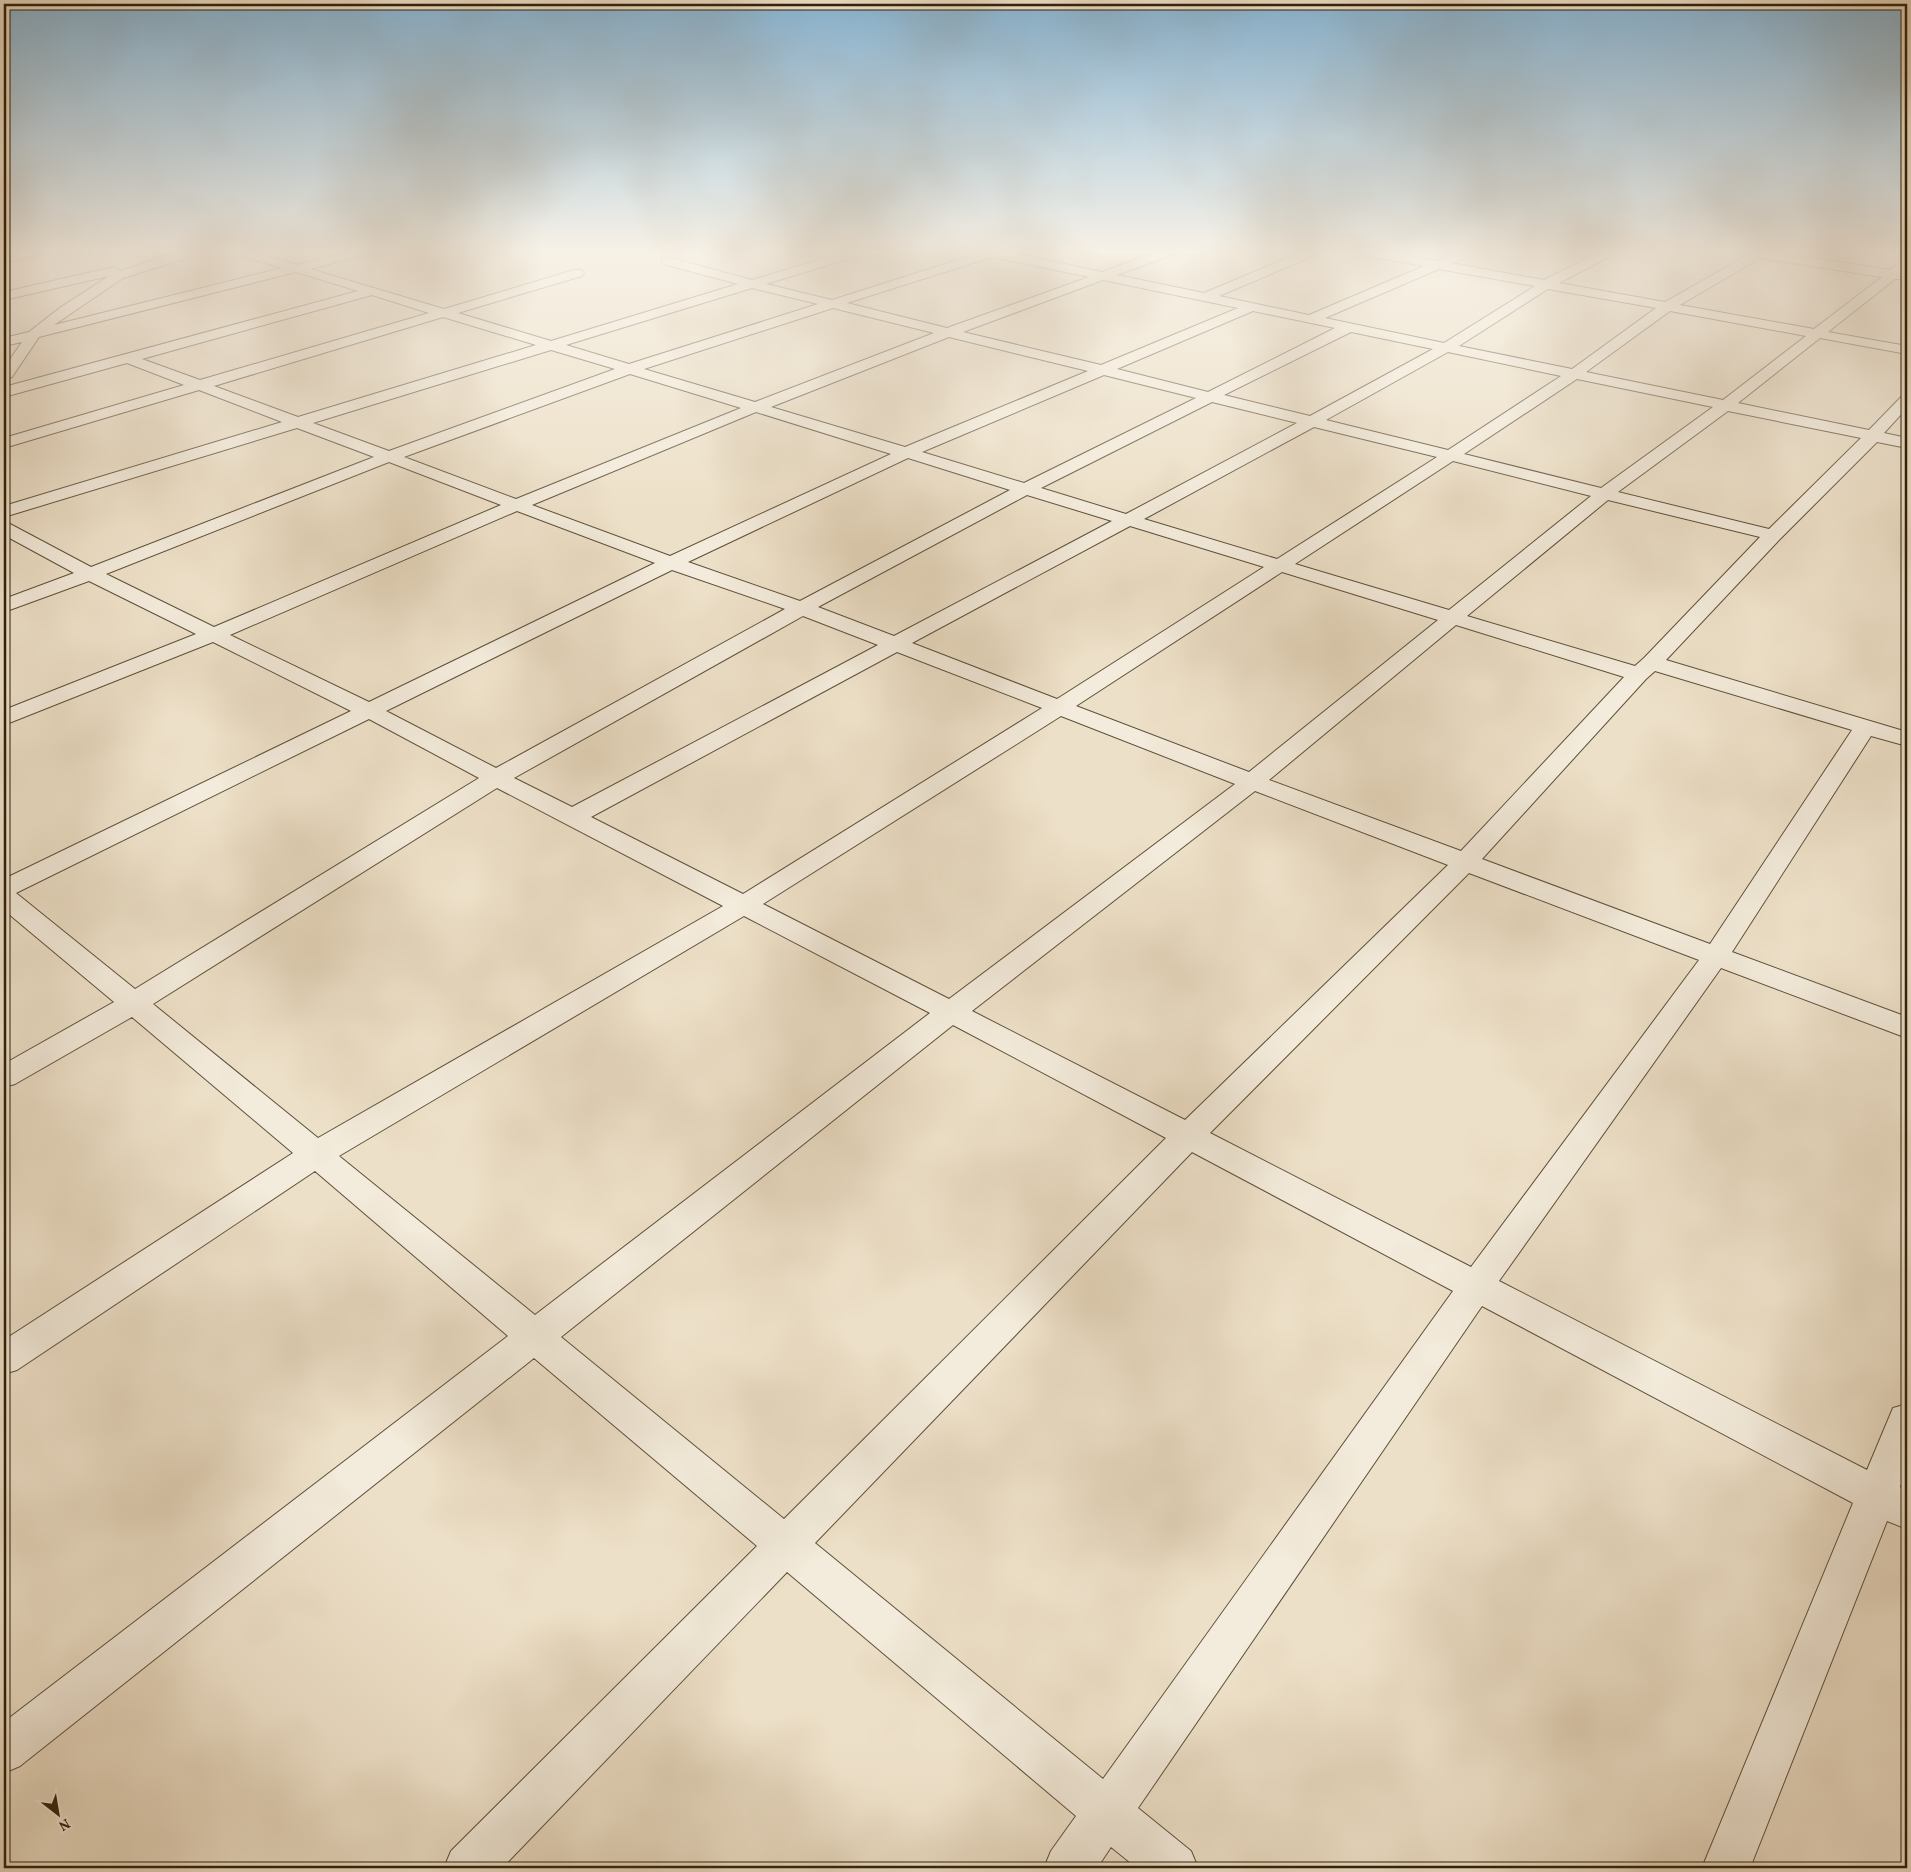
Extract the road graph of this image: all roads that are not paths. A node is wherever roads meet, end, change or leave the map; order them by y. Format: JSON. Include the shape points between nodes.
{"nodes":[{"id":1,"x":18,"y":338,"type":"edge"},
{"id":2,"x":31,"y":338,"type":"edge"},
{"id":3,"x":200,"y":338,"type":"edge"},
{"id":4,"x":357,"y":338,"type":"edge"},
{"id":5,"x":528,"y":338,"type":"edge"},
{"id":6,"x":572,"y":338,"type":"edge"},
{"id":7,"x":725,"y":338,"type":"edge"},
{"id":8,"x":933,"y":338,"type":"edge"},
{"id":9,"x":975,"y":338,"type":"edge"},
{"id":10,"x":1178,"y":338,"type":"edge"},
{"id":11,"x":1326,"y":338,"type":"edge"},
{"id":12,"x":1405,"y":338,"type":"edge"},
{"id":13,"x":1461,"y":338,"type":"edge"},
{"id":14,"x":1623,"y":338,"type":"edge"},
{"id":15,"x":1809,"y":338,"type":"edge"},
{"id":16,"x":1845,"y":338,"type":"edge"},
{"id":17,"x":4,"y":342,"type":"edge"},
{"id":18,"x":550,"y":345,"type":"junction"},
{"id":19,"x":1447,"y":347,"type":"junction"},
{"id":20,"x":1907,"y":350,"type":"edge"},
{"id":21,"x":127,"y":358,"type":"junction"},
{"id":22,"x":629,"y":369,"type":"junction"},
{"id":23,"x":1103,"y":370,"type":"junction"},
{"id":24,"x":1574,"y":374,"type":"junction"},
{"id":25,"x":4,"y":375,"type":"edge"},
{"id":26,"x":199,"y":385,"type":"junction"},
{"id":27,"x":4,"y":392,"type":"edge"},
{"id":28,"x":1210,"y":395,"type":"junction"},
{"id":29,"x":1907,"y":399,"type":"edge"},
{"id":30,"x":1726,"y":405,"type":"junction"},
{"id":31,"x":756,"y":407,"type":"junction"},
{"id":32,"x":297,"y":422,"type":"junction"},
{"id":33,"x":1311,"y":422,"type":"junction"},
{"id":34,"x":1873,"y":436,"type":"junction"},
{"id":35,"x":4,"y":443,"type":"edge"},
{"id":36,"x":1907,"y":443,"type":"edge"},
{"id":37,"x":906,"y":453,"type":"junction"},
{"id":38,"x":388,"y":456,"type":"junction"},
{"id":39,"x":1450,"y":456,"type":"junction"},
{"id":40,"x":1025,"y":490,"type":"junction"},
{"id":41,"x":1605,"y":493,"type":"junction"},
{"id":42,"x":516,"y":505,"type":"junction"},
{"id":43,"x":4,"y":512,"type":"edge"},
{"id":44,"x":1126,"y":519,"type":"junction"},
{"id":45,"x":4,"y":528,"type":"edge"},
{"id":46,"x":1773,"y":535,"type":"junction"},
{"id":47,"x":671,"y":563,"type":"junction"},
{"id":48,"x":1278,"y":565,"type":"junction"},
{"id":49,"x":90,"y":574,"type":"junction"},
{"id":50,"x":4,"y":606,"type":"edge"},
{"id":51,"x":802,"y":608,"type":"junction"},
{"id":52,"x":1451,"y":618,"type":"junction"},
{"id":53,"x":214,"y":634,"type":"junction"},
{"id":54,"x":896,"y":645,"type":"junction"},
{"id":55,"x":1645,"y":669,"type":"junction"},
{"id":56,"x":1058,"y":708,"type":"junction"},
{"id":57,"x":368,"y":710,"type":"junction"},
{"id":58,"x":4,"y":718,"type":"edge"},
{"id":59,"x":1866,"y":727,"type":"junction"},
{"id":60,"x":1907,"y":739,"type":"edge"},
{"id":61,"x":496,"y":778,"type":"junction"},
{"id":62,"x":1252,"y":782,"type":"junction"},
{"id":63,"x":572,"y":817,"type":"junction"},
{"id":64,"x":1465,"y":862,"type":"junction"},
{"id":65,"x":4,"y":889,"type":"edge"},
{"id":66,"x":4,"y":897,"type":"edge"},
{"id":67,"x":742,"y":906,"type":"junction"},
{"id":68,"x":1716,"y":956,"type":"junction"},
{"id":69,"x":134,"y":1003,"type":"junction"},
{"id":70,"x":951,"y":1012,"type":"junction"},
{"id":71,"x":1907,"y":1028,"type":"edge"},
{"id":72,"x":4,"y":1077,"type":"edge"},
{"id":73,"x":1188,"y":1136,"type":"junction"},
{"id":74,"x":315,"y":1155,"type":"junction"},
{"id":75,"x":1476,"y":1286,"type":"junction"},
{"id":76,"x":534,"y":1337,"type":"junction"},
{"id":77,"x":4,"y":1358,"type":"edge"},
{"id":78,"x":1907,"y":1420,"type":"edge"},
{"id":79,"x":1891,"y":1503,"type":"edge"},
{"id":80,"x":786,"y":1546,"type":"junction"},
{"id":81,"x":4,"y":1750,"type":"edge"},
{"id":82,"x":1108,"y":1813,"type":"junction"},
{"id":83,"x":468,"y":1868,"type":"edge"},
{"id":84,"x":1068,"y":1868,"type":"edge"},
{"id":85,"x":1174,"y":1868,"type":"edge"},
{"id":86,"x":1726,"y":1868,"type":"edge"}],
"edges":[{"from":1,"to":17,"type":"street"},
{"from":2,"to":25,"type":"street"},
{"from":3,"to":21,"type":"street"},
{"from":4,"to":26,"type":"street"},
{"from":5,"to":18,"type":"street"},
{"from":6,"to":18,"type":"street"},
{"from":7,"to":22,"type":"street"},
{"from":8,"to":31,"type":"street"},
{"from":9,"to":23,"type":"street"},
{"from":10,"to":23,"type":"street"},
{"from":11,"to":28,"type":"street"},
{"from":12,"to":19,"type":"street"},
{"from":13,"to":19,"type":"street"},
{"from":14,"to":24,"type":"street"},
{"from":15,"to":30,"type":"street"},
{"from":16,"to":20,"type":"street"},
{"from":18,"to":22,"type":"street"},
{"from":18,"to":32,"type":"street"},
{"from":19,"to":24,"type":"street"},
{"from":19,"to":33,"type":"street"},
{"from":21,"to":26,"type":"street"},
{"from":21,"to":27,"type":"street"},
{"from":22,"to":31,"type":"street"},
{"from":22,"to":38,"type":"street"},
{"from":23,"to":28,"type":"street"},
{"from":23,"to":37,"type":"street"},
{"from":24,"to":30,"type":"street"},
{"from":24,"to":39,"type":"street"},
{"from":26,"to":32,"type":"street"},
{"from":26,"to":35,"type":"street"},
{"from":28,"to":33,"type":"street"},
{"from":28,"to":40,"type":"street"},
{"from":29,"to":34,"type":"street"},
{"from":30,"to":34,"type":"street"},
{"from":30,"to":41,"type":"street"},
{"from":31,"to":37,"type":"street"},
{"from":31,"to":42,"type":"street"},
{"from":32,"to":38,"type":"street"},
{"from":32,"to":43,"type":"street"},
{"from":33,"to":39,"type":"street"},
{"from":33,"to":44,"type":"street"},
{"from":34,"to":36,"type":"street"},
{"from":34,"to":46,"type":"street"},
{"from":37,"to":40,"type":"street"},
{"from":37,"to":47,"type":"street"},
{"from":38,"to":42,"type":"street"},
{"from":38,"to":49,"type":"street"},
{"from":39,"to":41,"type":"street"},
{"from":39,"to":48,"type":"street"},
{"from":40,"to":44,"type":"street"},
{"from":40,"to":51,"type":"street"},
{"from":41,"to":46,"type":"street"},
{"from":41,"to":52,"type":"street"},
{"from":42,"to":47,"type":"street"},
{"from":42,"to":53,"type":"street"},
{"from":44,"to":48,"type":"street"},
{"from":44,"to":54,"type":"street"},
{"from":45,"to":49,"type":"street"},
{"from":46,"to":55,"type":"street"},
{"from":47,"to":51,"type":"street"},
{"from":47,"to":57,"type":"street"},
{"from":48,"to":52,"type":"street"},
{"from":48,"to":56,"type":"street"},
{"from":49,"to":50,"type":"street"},
{"from":49,"to":53,"type":"street"},
{"from":51,"to":54,"type":"street"},
{"from":51,"to":61,"type":"street"},
{"from":52,"to":55,"type":"street"},
{"from":52,"to":62,"type":"street"},
{"from":53,"to":57,"type":"street"},
{"from":53,"to":58,"type":"street"},
{"from":54,"to":56,"type":"street"},
{"from":54,"to":63,"type":"street"},
{"from":55,"to":59,"type":"street"},
{"from":55,"to":64,"type":"street"},
{"from":56,"to":62,"type":"street"},
{"from":56,"to":67,"type":"street"},
{"from":57,"to":61,"type":"street"},
{"from":57,"to":65,"type":"street"},
{"from":59,"to":60,"type":"street"},
{"from":59,"to":68,"type":"street"},
{"from":61,"to":63,"type":"street"},
{"from":61,"to":69,"type":"street"},
{"from":62,"to":64,"type":"street"},
{"from":62,"to":70,"type":"street"},
{"from":63,"to":67,"type":"street"},
{"from":64,"to":68,"type":"street"},
{"from":64,"to":73,"type":"street"},
{"from":66,"to":69,"type":"street"},
{"from":67,"to":70,"type":"street"},
{"from":67,"to":74,"type":"street"},
{"from":68,"to":71,"type":"street"},
{"from":68,"to":75,"type":"street"},
{"from":69,"to":72,"type":"street"},
{"from":69,"to":74,"type":"street"},
{"from":70,"to":73,"type":"street"},
{"from":70,"to":76,"type":"street"},
{"from":73,"to":75,"type":"street"},
{"from":73,"to":80,"type":"street"},
{"from":74,"to":76,"type":"street"},
{"from":74,"to":77,"type":"street"},
{"from":75,"to":79,"type":"street"},
{"from":75,"to":82,"type":"street"},
{"from":76,"to":80,"type":"street"},
{"from":76,"to":81,"type":"street"},
{"from":78,"to":79,"type":"street"},
{"from":79,"to":86,"type":"street"},
{"from":80,"to":82,"type":"street"},
{"from":80,"to":83,"type":"street"},
{"from":82,"to":84,"type":"street"},
{"from":82,"to":85,"type":"street"}]}
